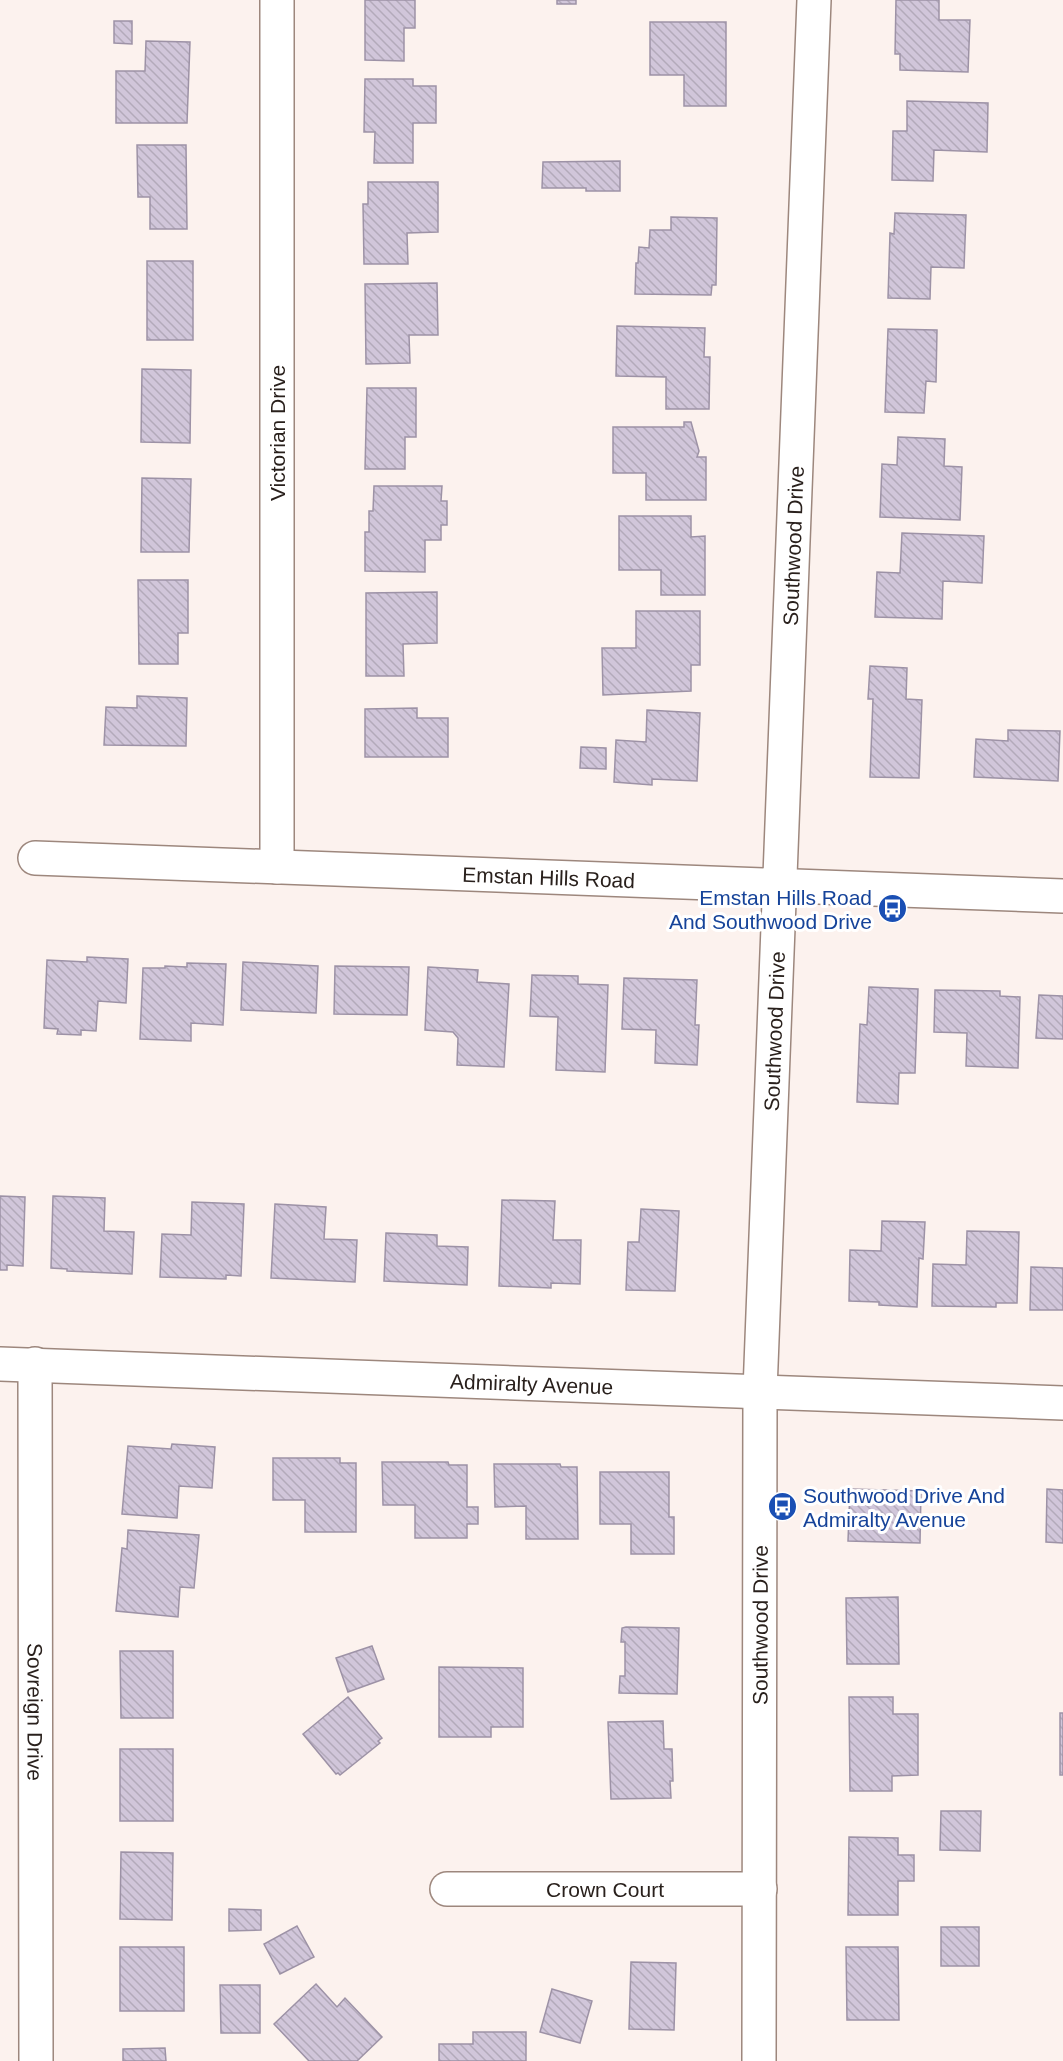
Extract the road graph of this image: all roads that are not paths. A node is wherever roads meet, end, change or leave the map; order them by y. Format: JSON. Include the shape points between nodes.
{"nodes":[{"id":1,"x":277,"y":0,"type":"edge"},
{"id":2,"x":814,"y":0,"type":"edge"},
{"id":3,"x":35,"y":858,"type":"dead end"},
{"id":4,"x":277,"y":867,"type":"junction"},
{"id":5,"x":781,"y":885,"type":"junction"},
{"id":6,"x":1063,"y":896,"type":"edge"},
{"id":7,"x":0,"y":1364,"type":"edge"},
{"id":8,"x":35,"y":1364,"type":"junction"},
{"id":9,"x":760,"y":1391,"type":"junction"},
{"id":10,"x":1063,"y":1403,"type":"edge"},
{"id":11,"x":447,"y":1889,"type":"dead end"},
{"id":12,"x":760,"y":1889,"type":"junction"},
{"id":13,"x":36,"y":2061,"type":"edge"},
{"id":14,"x":759,"y":2061,"type":"edge"}],
"edges":[{"from":1,"to":4,"type":"street","name":"Victorian Drive"},
{"from":2,"to":5,"type":"street","name":"Southwood Drive"},
{"from":3,"to":4,"type":"street","name":"Emstan Hills Road"},
{"from":4,"to":5,"type":"street","name":"Emstan Hills Road"},
{"from":5,"to":6,"type":"street","name":"Emstan Hills Road"},
{"from":5,"to":9,"type":"street","name":"Southwood Drive"},
{"from":7,"to":8,"type":"street","name":"Admiralty Avenue"},
{"from":8,"to":9,"type":"street","name":"Admiralty Avenue"},
{"from":8,"to":13,"type":"street","name":"Sovreign Drive"},
{"from":9,"to":10,"type":"street","name":"Admiralty Avenue"},
{"from":9,"to":12,"type":"street","name":"Southwood Drive"},
{"from":11,"to":12,"type":"street","name":"Crown Court"},
{"from":12,"to":14,"type":"street","name":"Southwood Drive"}]}
